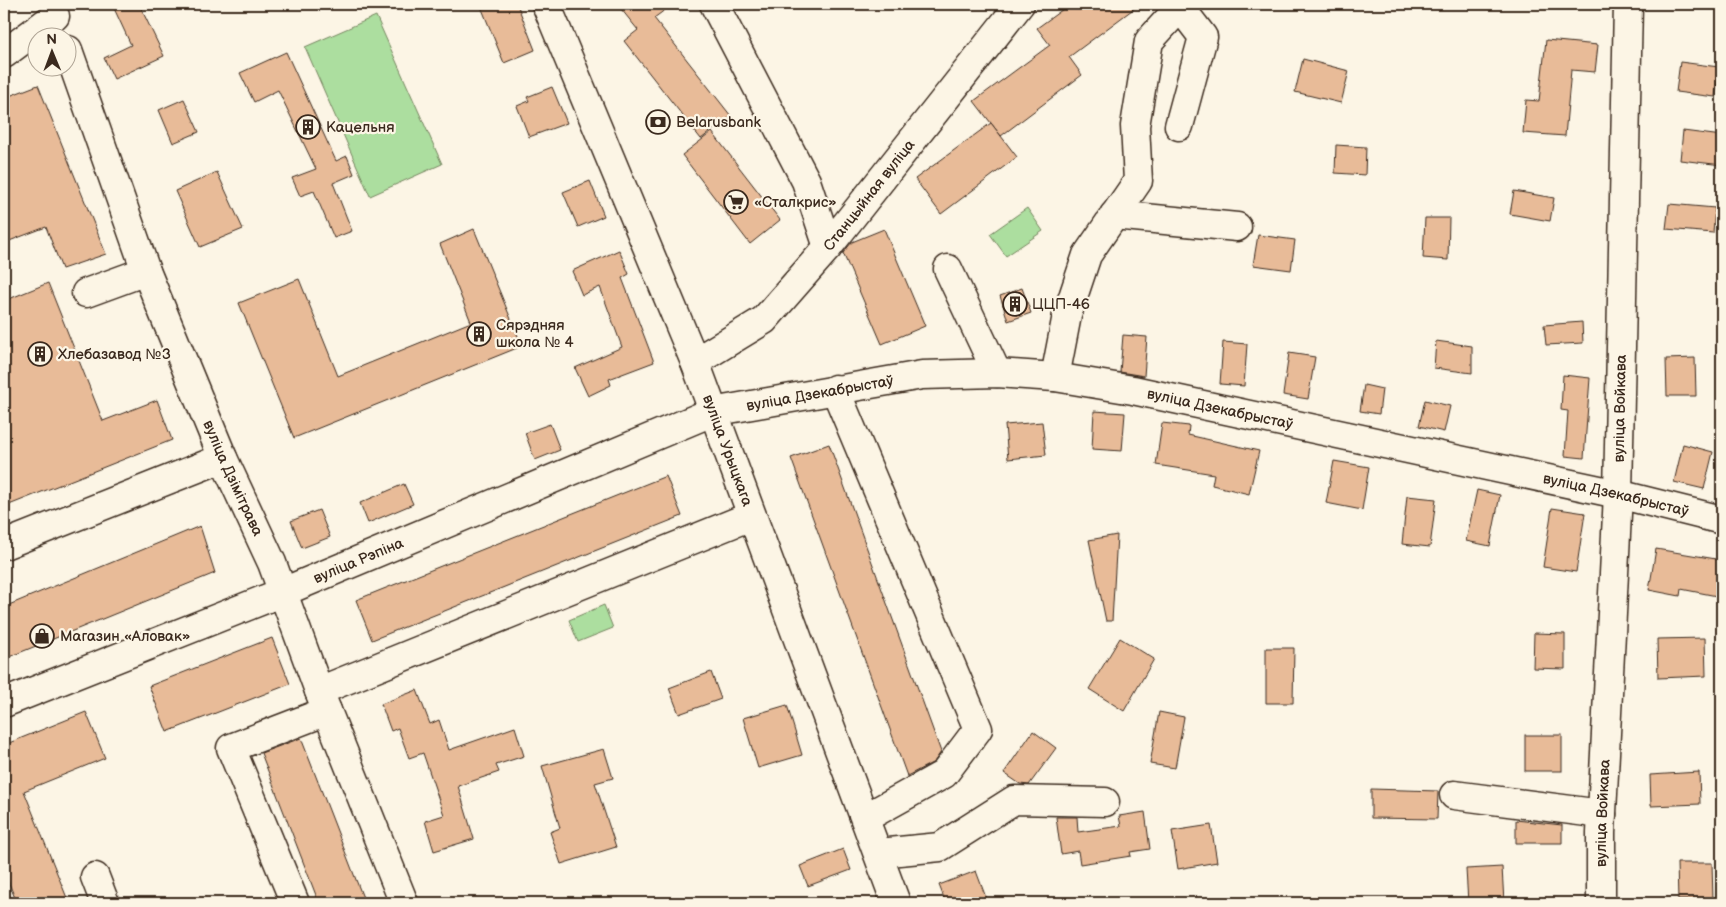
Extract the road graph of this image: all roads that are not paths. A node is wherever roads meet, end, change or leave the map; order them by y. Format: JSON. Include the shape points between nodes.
{"nodes":[{"id":1,"x":546,"y":4,"type":"edge"},
{"id":2,"x":714,"y":4,"type":"edge"},
{"id":3,"x":1020,"y":4,"type":"edge"},
{"id":4,"x":1628,"y":4,"type":"edge"},
{"id":5,"x":1179,"y":5,"type":"edge"},
{"id":6,"x":56,"y":19,"type":"edge"},
{"id":7,"x":4,"y":54,"type":"edge"},
{"id":8,"x":78,"y":78,"type":"edge"},
{"id":9,"x":1179,"y":126,"type":"dead end"},
{"id":10,"x":1114,"y":215,"type":"junction"},
{"id":11,"x":1237,"y":227,"type":"dead end"},
{"id":12,"x":828,"y":247,"type":"junction"},
{"id":13,"x":948,"y":269,"type":"dead end"},
{"id":14,"x":146,"y":271,"type":"junction"},
{"id":15,"x":86,"y":293,"type":"dead end"},
{"id":16,"x":695,"y":362,"type":"junction"},
{"id":17,"x":997,"y":373,"type":"junction"},
{"id":18,"x":1055,"y":377,"type":"junction"},
{"id":19,"x":834,"y":389,"type":"junction"},
{"id":20,"x":712,"y":412,"type":"junction"},
{"id":21,"x":223,"y":458,"type":"junction"},
{"id":22,"x":1618,"y":494,"type":"junction"},
{"id":23,"x":751,"y":516,"type":"junction"},
{"id":24,"x":1722,"y":520,"type":"edge"},
{"id":25,"x":4,"y":545,"type":"edge"},
{"id":26,"x":283,"y":592,"type":"junction"},
{"id":27,"x":323,"y":701,"type":"junction"},
{"id":28,"x":4,"y":703,"type":"edge"},
{"id":29,"x":1454,"y":795,"type":"dead end"},
{"id":30,"x":1105,"y":802,"type":"dead end"},
{"id":31,"x":1602,"y":814,"type":"junction"},
{"id":32,"x":865,"y":818,"type":"junction"},
{"id":33,"x":879,"y":853,"type":"junction"},
{"id":34,"x":94,"y":877,"type":"dead end"},
{"id":35,"x":105,"y":903,"type":"edge"},
{"id":36,"x":296,"y":903,"type":"edge"},
{"id":37,"x":404,"y":903,"type":"edge"},
{"id":38,"x":896,"y":903,"type":"edge"},
{"id":39,"x":1601,"y":903,"type":"edge"}],
"edges":[{"from":1,"to":16,"type":"street","name":"вуліца Урыцкага"},
{"from":2,"to":12,"type":"street","via":[[806,181]]},
{"from":3,"to":12,"type":"street","name":"Станцыйная вуліца"},
{"from":4,"to":22,"type":"street","name":"вуліца Войкава"},
{"from":5,"to":9,"type":"street","via":[[1203,37]]},
{"from":5,"to":10,"type":"street","via":[[1149,41],[1134,126],[1138,181]]},
{"from":6,"to":7,"type":"street"},
{"from":8,"to":14,"type":"street","name":"вуліца Дзімітрава"},
{"from":10,"to":11,"type":"street"},
{"from":10,"to":18,"type":"street","via":[[1087,255],[1067,315]]},
{"from":12,"to":16,"type":"street","name":"Станцыйная вуліца","via":[[764,320]]},
{"from":13,"to":17,"type":"street"},
{"from":14,"to":15,"type":"street"},
{"from":14,"to":21,"type":"street","name":"вуліца Дзімітрава"},
{"from":16,"to":20,"type":"street","name":"вуліца Урыцкага"},
{"from":17,"to":18,"type":"street","name":"вуліца Дзекабрыстаў"},
{"from":17,"to":19,"type":"street","name":"вуліца Дзекабрыстаў","via":[[922,375]]},
{"from":18,"to":22,"type":"street","name":"вуліца Дзекабрыстаў","via":[[1133,390]]},
{"from":19,"to":20,"type":"street","name":"вуліца Дзекабрыстаў"},
{"from":19,"to":32,"type":"street","via":[[978,729],[944,774]]},
{"from":20,"to":23,"type":"street","name":"вуліца Урыцкага"},
{"from":20,"to":26,"type":"street","name":"вуліца Рэпіна"},
{"from":21,"to":25,"type":"street"},
{"from":21,"to":26,"type":"street","name":"вуліца Дзімітрава"},
{"from":22,"to":24,"type":"street","name":"вуліца Дзекабрыстаў"},
{"from":22,"to":31,"type":"street","name":"вуліца Войкава"},
{"from":23,"to":27,"type":"street"},
{"from":23,"to":32,"type":"street","name":"вуліца Урыцкага"},
{"from":26,"to":27,"type":"street","name":"вуліца Дзімітрава"},
{"from":26,"to":28,"type":"street","name":"вуліца Рэпіна"},
{"from":27,"to":36,"type":"street","via":[[231,748]]},
{"from":27,"to":37,"type":"street","name":"вуліца Дзімітрава"},
{"from":29,"to":31,"type":"street"},
{"from":30,"to":33,"type":"street","via":[[1014,800],[940,847]]},
{"from":31,"to":39,"type":"street","name":"вуліца Войкава"},
{"from":32,"to":33,"type":"street","name":"вуліца Урыцкага"},
{"from":33,"to":38,"type":"street","name":"вуліца Урыцкага"},
{"from":34,"to":35,"type":"street"}]}
